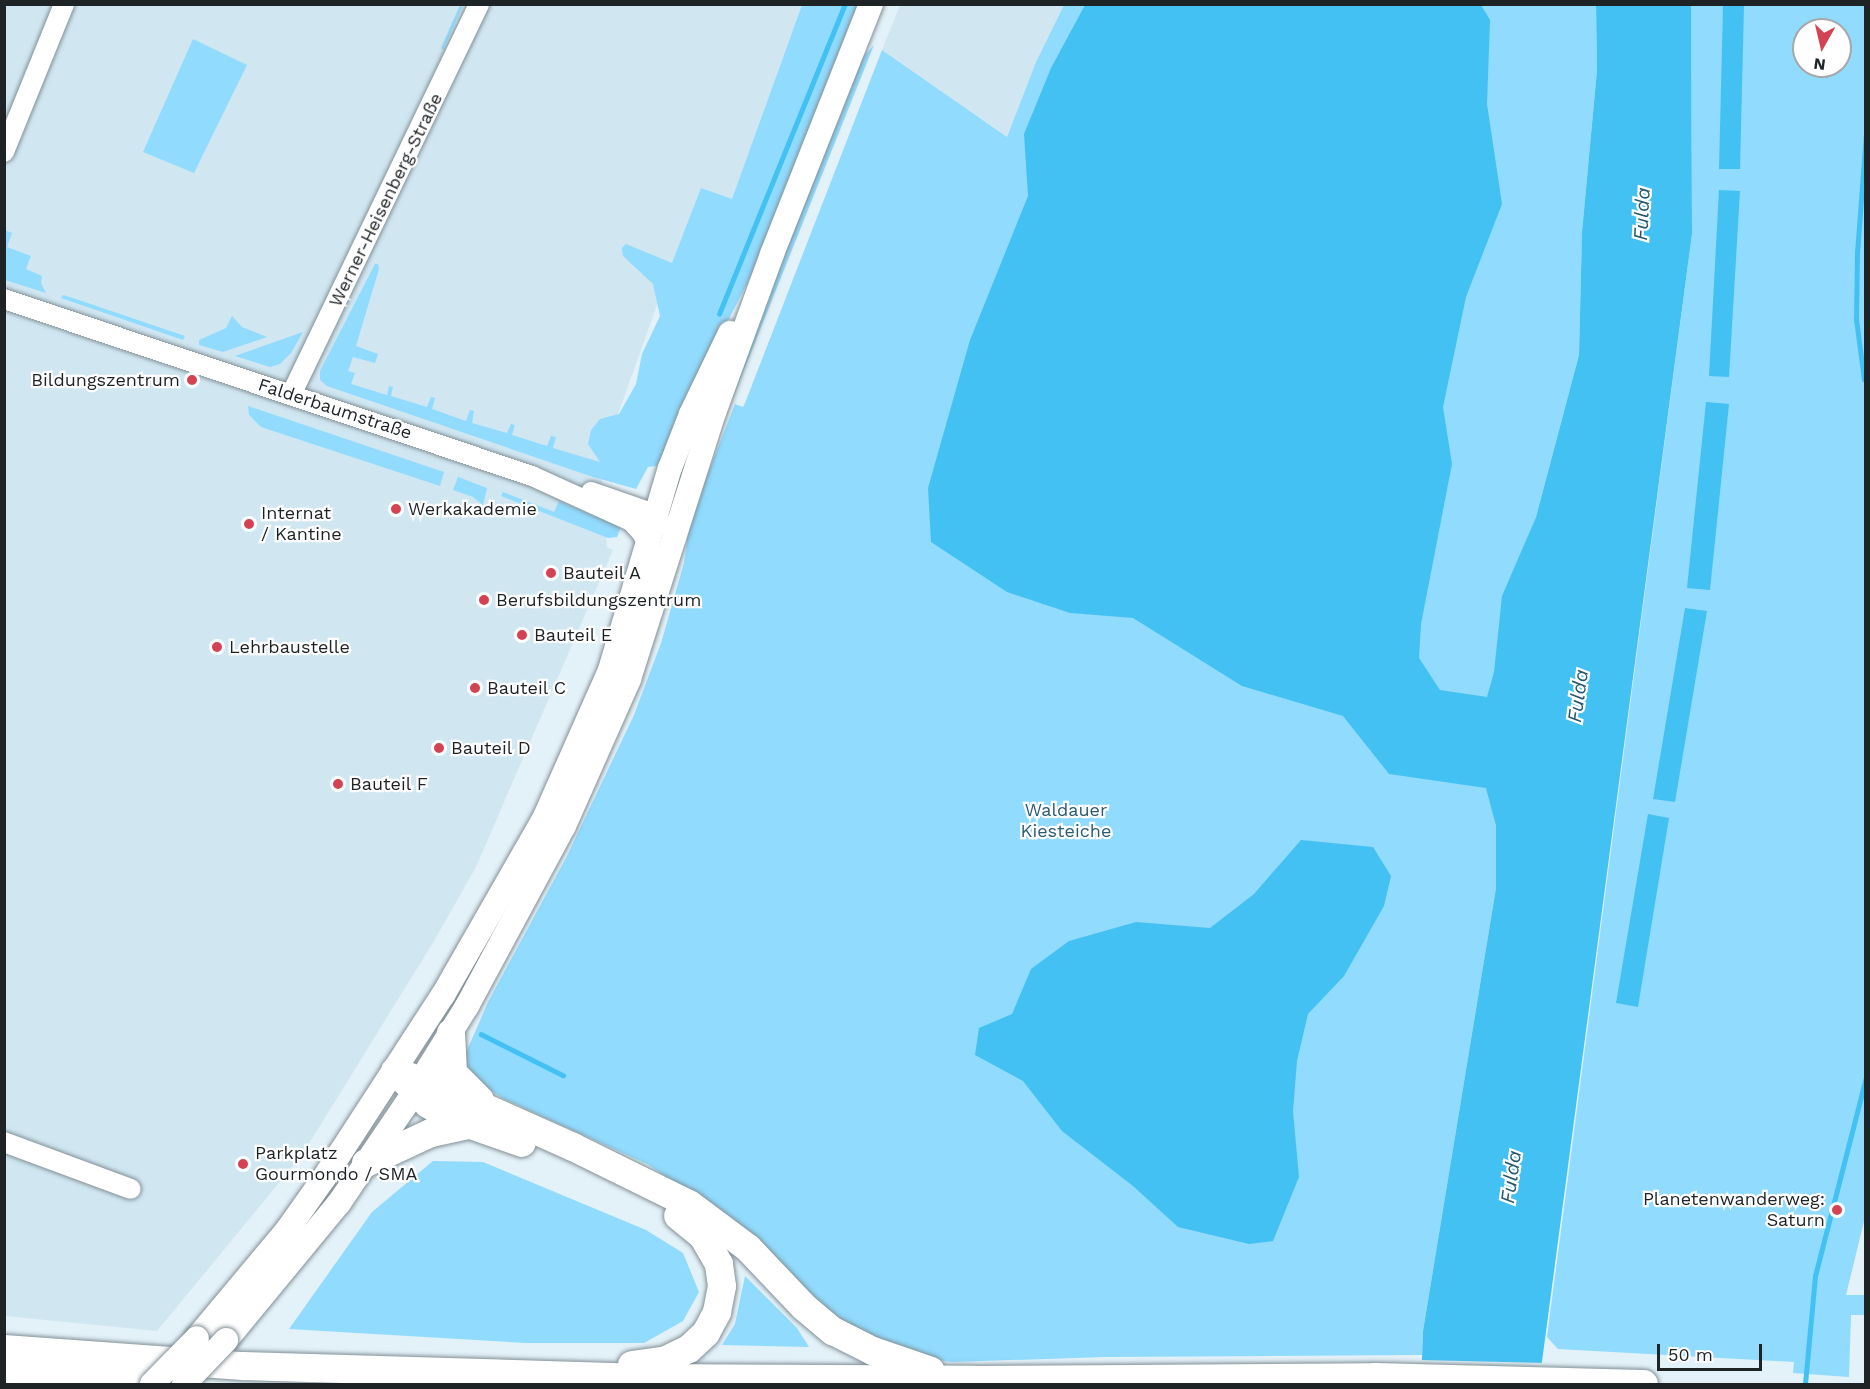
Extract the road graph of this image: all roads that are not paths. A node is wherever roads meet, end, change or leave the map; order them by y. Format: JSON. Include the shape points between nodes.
{"nodes":[{"id":1,"x":64,"y":4,"type":"edge"},
{"id":2,"x":478,"y":4,"type":"edge"},
{"id":3,"x":871,"y":4,"type":"edge"},
{"id":4,"x":4,"y":152,"type":"edge"},
{"id":5,"x":772,"y":254,"type":"junction"},
{"id":6,"x":4,"y":298,"type":"edge"},
{"id":7,"x":291,"y":395,"type":"junction"},
{"id":8,"x":532,"y":476,"type":"junction"},
{"id":9,"x":657,"y":515,"type":"junction"},
{"id":10,"x":649,"y":546,"type":"junction"},
{"id":11,"x":665,"y":573,"type":"junction"},
{"id":12,"x":450,"y":1033,"type":"junction"},
{"id":13,"x":395,"y":1071,"type":"junction"},
{"id":14,"x":418,"y":1086,"type":"junction"},
{"id":15,"x":481,"y":1118,"type":"junction"},
{"id":16,"x":4,"y":1142,"type":"edge"},
{"id":17,"x":366,"y":1163,"type":"junction"},
{"id":18,"x":131,"y":1189,"type":"dead end"},
{"id":19,"x":4,"y":1349,"type":"edge"},
{"id":20,"x":4,"y":1371,"type":"edge"},
{"id":21,"x":510,"y":1375,"type":"junction"},
{"id":22,"x":974,"y":1380,"type":"junction"},
{"id":23,"x":152,"y":1384,"type":"edge"},
{"id":24,"x":169,"y":1384,"type":"edge"},
{"id":25,"x":184,"y":1384,"type":"edge"},
{"id":26,"x":1644,"y":1384,"type":"edge"}],
"edges":[{"from":1,"to":4,"type":"street"},
{"from":2,"to":7,"type":"street","name":"Werner-Heisenberg-Straße"},
{"from":3,"to":5,"type":"main road"},
{"from":5,"to":9,"type":"main road","via":[[691,414]]},
{"from":5,"to":11,"type":"main road","via":[[712,421]]},
{"from":6,"to":7,"type":"street","name":"Falderbaumstraße"},
{"from":7,"to":8,"type":"street","name":"Falderbaumstraße"},
{"from":8,"to":9,"type":"street","via":[[611,497]]},
{"from":8,"to":10,"type":"street","name":"Falderbaumstraße","via":[[632,521]]},
{"from":9,"to":10,"type":"main road"},
{"from":9,"to":11,"type":"street","via":[[665,532]]},
{"from":10,"to":13,"type":"main road","via":[[610,670],[544,819]]},
{"from":11,"to":12,"type":"main road","via":[[629,679],[564,826]]},
{"from":12,"to":14,"type":"main road"},
{"from":12,"to":15,"type":"highway","via":[[455,1076]]},
{"from":13,"to":14,"type":"highway"},
{"from":13,"to":23,"type":"main road","bridge":true,"via":[[288,1228],[197,1338]]},
{"from":14,"to":15,"type":"highway","via":[[439,1111]]},
{"from":14,"to":17,"type":"main road"},
{"from":15,"to":17,"type":"highway","via":[[430,1133]]},
{"from":15,"to":21,"type":"highway","via":[[502,1135],[656,1203],[687,1221],[710,1244],[722,1274],[721,1299],[712,1323],[700,1340],[677,1355],[649,1363]]},
{"from":15,"to":22,"type":"highway","via":[[584,1153],[703,1213],[748,1248],[804,1306],[852,1342],[910,1366]]},
{"from":16,"to":18,"type":"street"},
{"from":17,"to":25,"type":"main road","bridge":true,"via":[[339,1203],[226,1340]]},
{"from":19,"to":21,"type":"highway","via":[[243,1366]]},
{"from":20,"to":24,"type":"highway"},
{"from":21,"to":22,"type":"highway"},
{"from":22,"to":26,"type":"highway","via":[[1375,1377]]}]}
